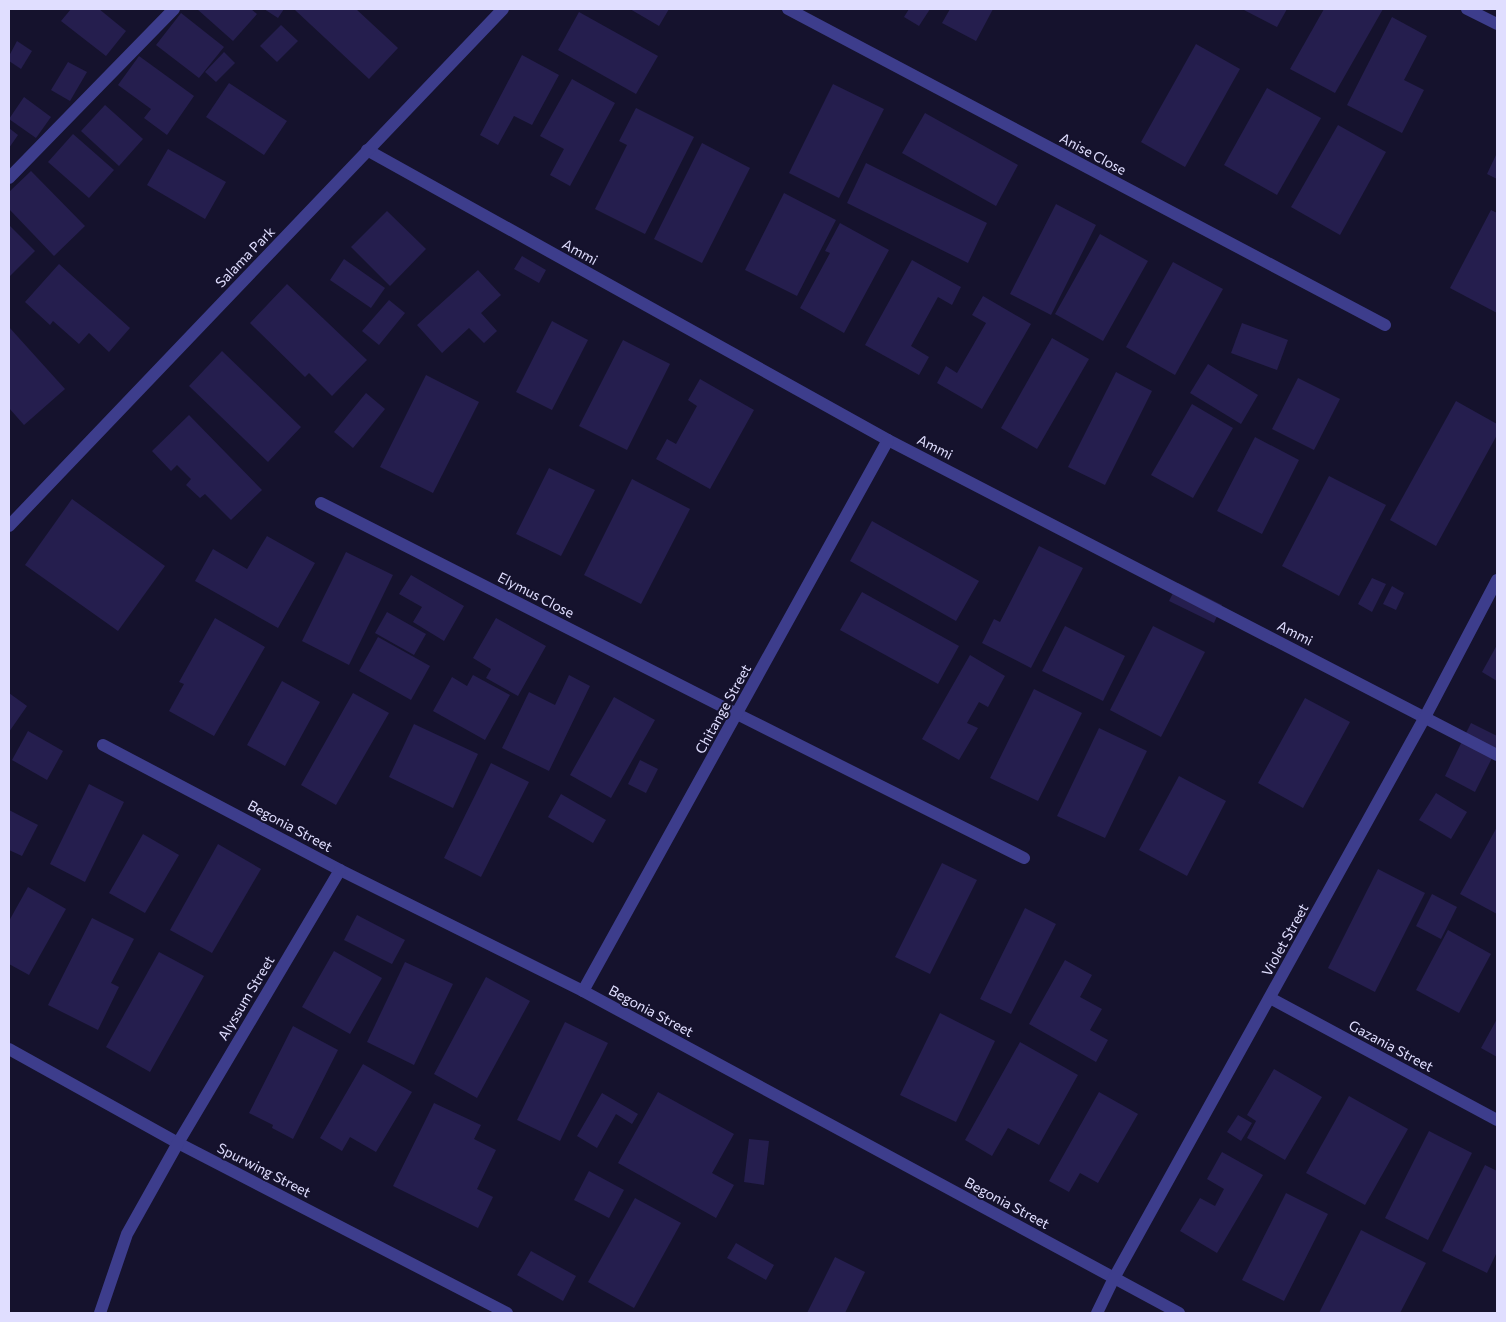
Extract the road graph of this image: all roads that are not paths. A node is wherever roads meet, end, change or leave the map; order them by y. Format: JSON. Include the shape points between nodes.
{"nodes":[{"id":1,"x":174,"y":9,"type":"edge"},
{"id":2,"x":503,"y":9,"type":"edge"},
{"id":3,"x":788,"y":9,"type":"edge"},
{"id":4,"x":1467,"y":9,"type":"edge"},
{"id":5,"x":1497,"y":24,"type":"edge"},
{"id":6,"x":367,"y":150,"type":"junction"},
{"id":7,"x":9,"y":178,"type":"edge"},
{"id":8,"x":1385,"y":325,"type":"dead end"},
{"id":9,"x":888,"y":440,"type":"junction"},
{"id":10,"x":321,"y":503,"type":"dead end"},
{"id":11,"x":9,"y":526,"type":"edge"},
{"id":12,"x":1497,"y":580,"type":"edge"},
{"id":13,"x":737,"y":714,"type":"junction"},
{"id":14,"x":1425,"y":717,"type":"junction"},
{"id":15,"x":102,"y":745,"type":"dead end"},
{"id":16,"x":1497,"y":755,"type":"edge"},
{"id":17,"x":1024,"y":858,"type":"dead end"},
{"id":18,"x":340,"y":870,"type":"junction"},
{"id":19,"x":583,"y":991,"type":"junction"},
{"id":20,"x":1270,"y":998,"type":"junction"},
{"id":21,"x":9,"y":1049,"type":"edge"},
{"id":22,"x":1497,"y":1120,"type":"edge"},
{"id":23,"x":178,"y":1143,"type":"junction"},
{"id":24,"x":1114,"y":1278,"type":"junction"},
{"id":25,"x":100,"y":1313,"type":"edge"},
{"id":26,"x":507,"y":1313,"type":"edge"},
{"id":27,"x":1097,"y":1313,"type":"edge"},
{"id":28,"x":1179,"y":1313,"type":"edge"}],
"edges":[{"from":1,"to":7,"type":"street"},
{"from":2,"to":6,"type":"street","name":"Salama Park"},
{"from":3,"to":8,"type":"street","name":"Anise Close"},
{"from":4,"to":5,"type":"street"},
{"from":6,"to":9,"type":"street","name":"Ammi"},
{"from":6,"to":11,"type":"street","name":"Salama Park"},
{"from":9,"to":13,"type":"street","name":"Chitange Street"},
{"from":9,"to":14,"type":"street","name":"Ammi"},
{"from":10,"to":13,"type":"street","name":"Elymus Close"},
{"from":12,"to":14,"type":"street","name":"Violet Street"},
{"from":13,"to":17,"type":"street","name":"Elymus Close"},
{"from":13,"to":19,"type":"street","name":"Chitange Street"},
{"from":14,"to":16,"type":"street","name":"Ammi"},
{"from":14,"to":20,"type":"street","name":"Violet Street"},
{"from":15,"to":18,"type":"street","name":"Begonia Street"},
{"from":18,"to":19,"type":"street","name":"Begonia Street"},
{"from":18,"to":23,"type":"street","name":"Alyssum Street"},
{"from":19,"to":24,"type":"street","name":"Begonia Street"},
{"from":20,"to":22,"type":"street","name":"Gazania Street"},
{"from":20,"to":24,"type":"street","name":"Violet Street"},
{"from":21,"to":23,"type":"street","name":"Spurwing Street"},
{"from":23,"to":25,"type":"street","name":"Alyssum Street","via":[[127,1234]]},
{"from":23,"to":26,"type":"street","name":"Spurwing Street"},
{"from":24,"to":27,"type":"street","name":"Violet Street"},
{"from":24,"to":28,"type":"street","name":"Begonia Street"}]}
